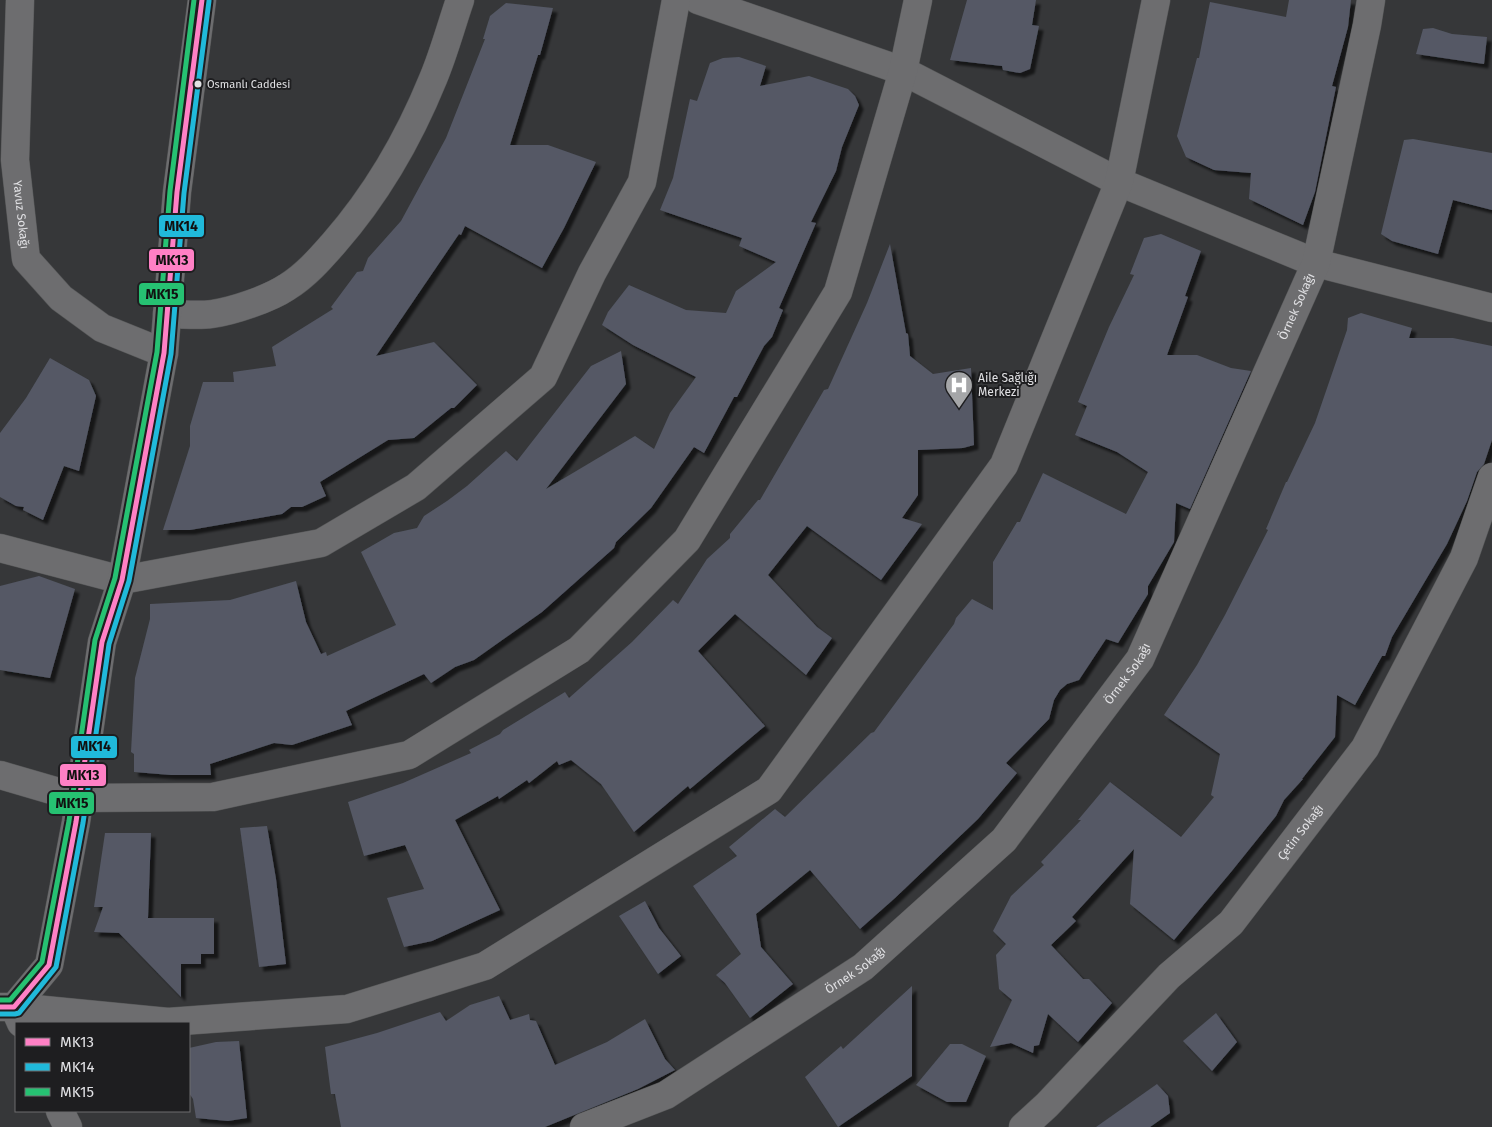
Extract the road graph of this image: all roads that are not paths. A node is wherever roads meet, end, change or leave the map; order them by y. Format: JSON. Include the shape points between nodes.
{"nodes":[{"id":1,"x":20,"y":0,"type":"edge"},
{"id":2,"x":202,"y":0,"type":"edge"},
{"id":3,"x":460,"y":0,"type":"edge"},
{"id":4,"x":676,"y":0,"type":"edge"},
{"id":5,"x":698,"y":0,"type":"edge"},
{"id":6,"x":918,"y":0,"type":"edge"},
{"id":7,"x":1156,"y":0,"type":"edge"},
{"id":8,"x":1371,"y":0,"type":"edge"},
{"id":9,"x":903,"y":71,"type":"junction"},
{"id":10,"x":1119,"y":182,"type":"junction"},
{"id":11,"x":1316,"y":263,"type":"junction"},
{"id":12,"x":1492,"y":308,"type":"edge"},
{"id":13,"x":167,"y":314,"type":"junction"},
{"id":14,"x":164,"y":353,"type":"junction"},
{"id":15,"x":1492,"y":477,"type":"edge"},
{"id":16,"x":0,"y":548,"type":"edge"},
{"id":17,"x":122,"y":580,"type":"junction"},
{"id":18,"x":0,"y":775,"type":"edge"},
{"id":19,"x":79,"y":798,"type":"junction"},
{"id":20,"x":11,"y":1013,"type":"edge"},
{"id":21,"x":60,"y":1112,"type":"edge"},
{"id":22,"x":68,"y":1127,"type":"edge"},
{"id":23,"x":584,"y":1127,"type":"edge"},
{"id":24,"x":1023,"y":1127,"type":"edge"}],
"edges":[{"from":1,"to":14,"type":"street","name":"Yavuz Sokağı","via":[[15,160],[26,258],[61,298],[102,328]]},
{"from":2,"to":13,"type":"street","via":[[176,192]]},
{"from":3,"to":13,"type":"street","via":[[434,78],[392,163],[360,210],[315,264],[287,287],[255,302],[213,314]]},
{"from":4,"to":17,"type":"street","via":[[642,182],[592,273],[543,377],[416,488],[321,543]]},
{"from":5,"to":9,"type":"street"},
{"from":6,"to":9,"type":"street"},
{"from":7,"to":10,"type":"street"},
{"from":8,"to":11,"type":"street","name":"Örnek Sokağı"},
{"from":9,"to":10,"type":"street"},
{"from":9,"to":19,"type":"street","via":[[838,292],[687,540],[580,650],[409,755],[213,797]]},
{"from":10,"to":11,"type":"street"},
{"from":10,"to":20,"type":"street","via":[[1004,465],[769,790],[485,966],[347,1009],[168,1022]]},
{"from":11,"to":12,"type":"street"},
{"from":11,"to":23,"type":"street","name":"Örnek Sokağı","via":[[1140,658],[1004,840],[863,967],[666,1095]]},
{"from":13,"to":14,"type":"street"},
{"from":14,"to":17,"type":"street"},
{"from":15,"to":24,"type":"street","name":"Çetin Sokağı","via":[[1464,558],[1366,748],[1231,923],[1169,976]]},
{"from":16,"to":17,"type":"street"},
{"from":17,"to":19,"type":"street","via":[[102,642]]},
{"from":18,"to":19,"type":"street"},
{"from":19,"to":20,"type":"street","via":[[49,965]]},
{"from":21,"to":22,"type":"street"}]}
